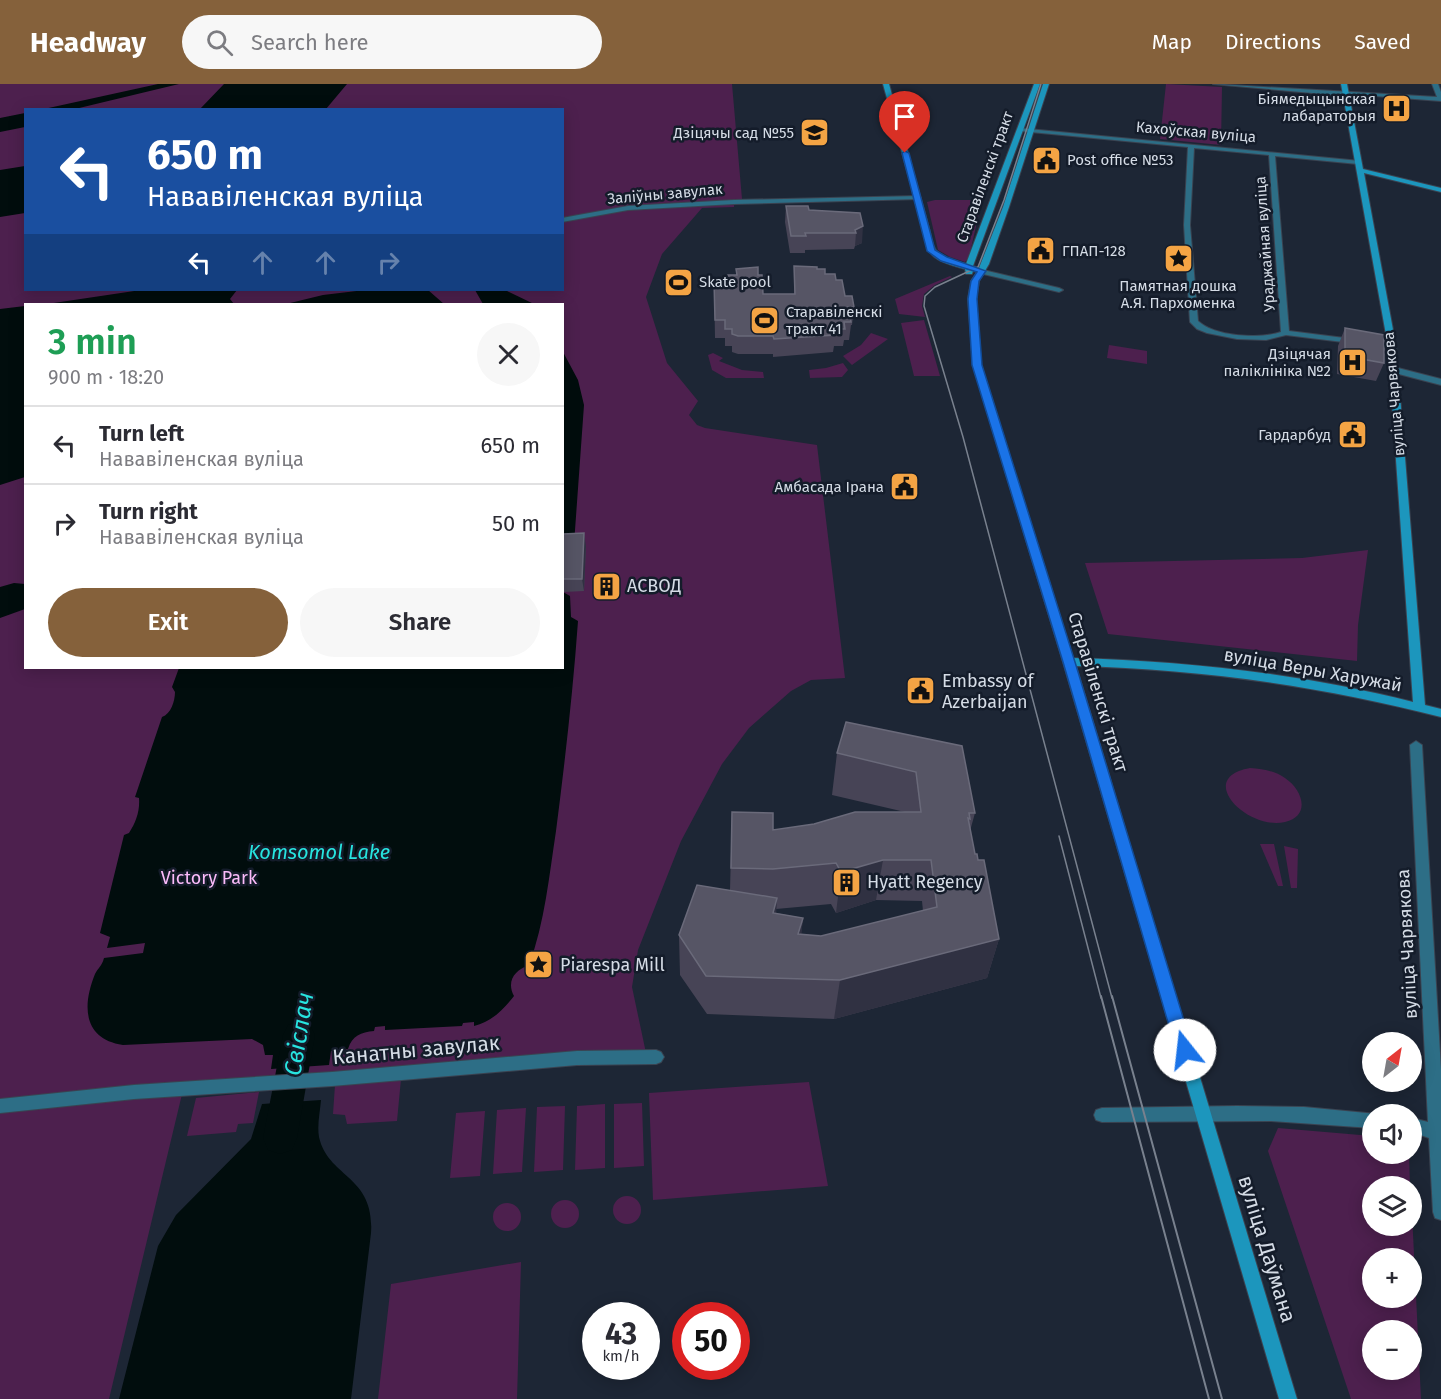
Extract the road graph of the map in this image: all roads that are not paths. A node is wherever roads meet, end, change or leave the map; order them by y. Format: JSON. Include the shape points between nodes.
{"nodes":[{"id":1,"x":886,"y":84,"type":"edge"},
{"id":2,"x":1037,"y":84,"type":"edge"},
{"id":3,"x":1046,"y":84,"type":"edge"},
{"id":4,"x":1216,"y":84,"type":"edge"},
{"id":5,"x":1344,"y":84,"type":"edge"},
{"id":6,"x":1435,"y":84,"type":"edge"},
{"id":7,"x":1346,"y":93,"type":"junction"},
{"id":8,"x":1441,"y":99,"type":"edge"},
{"id":9,"x":1020,"y":129,"type":"junction"},
{"id":10,"x":1031,"y":130,"type":"junction"},
{"id":11,"x":1191,"y":145,"type":"junction"},
{"id":12,"x":1272,"y":153,"type":"junction"},
{"id":13,"x":1358,"y":166,"type":"junction"},
{"id":14,"x":1441,"y":190,"type":"edge"},
{"id":15,"x":918,"y":198,"type":"junction"},
{"id":16,"x":564,"y":220,"type":"edge"},
{"id":17,"x":969,"y":267,"type":"junction"},
{"id":18,"x":982,"y":271,"type":"junction"},
{"id":19,"x":975,"y":281,"type":"junction"},
{"id":20,"x":1059,"y":290,"type":"dead end"},
{"id":21,"x":1285,"y":333,"type":"junction"},
{"id":22,"x":1392,"y":346,"type":"junction"},
{"id":23,"x":1394,"y":370,"type":"junction"},
{"id":24,"x":1441,"y":382,"type":"edge"},
{"id":25,"x":1069,"y":662,"type":"junction"},
{"id":26,"x":1419,"y":707,"type":"junction"},
{"id":27,"x":1441,"y":713,"type":"edge"},
{"id":28,"x":1416,"y":745,"type":"dead end"},
{"id":29,"x":656,"y":1057,"type":"dead end"},
{"id":30,"x":0,"y":1106,"type":"edge"},
{"id":31,"x":1203,"y":1112,"type":"junction"},
{"id":32,"x":1102,"y":1115,"type":"dead end"},
{"id":33,"x":1362,"y":1119,"type":"edge"},
{"id":34,"x":1422,"y":1128,"type":"edge"},
{"id":35,"x":1439,"y":1133,"type":"edge"},
{"id":36,"x":1441,"y":1212,"type":"edge"},
{"id":37,"x":1288,"y":1399,"type":"edge"}],
"edges":[{"from":1,"to":15,"type":"main road"},
{"from":2,"to":9,"type":"main road","name":"Старавіленскі тракт"},
{"from":3,"to":10,"type":"main road","name":"Старавіленскі тракт"},
{"from":4,"to":7,"type":"street"},
{"from":5,"to":7,"type":"main road","name":"вуліца Чарвякова"},
{"from":6,"to":8,"type":"street"},
{"from":7,"to":8,"type":"street"},
{"from":7,"to":13,"type":"main road","name":"вуліца Чарвякова"},
{"from":9,"to":10,"type":"street","name":"Кахоўская вуліца"},
{"from":9,"to":17,"type":"main road","name":"Старавіленскі тракт"},
{"from":10,"to":11,"type":"street","name":"Кахоўская вуліца"},
{"from":10,"to":18,"type":"main road","name":"Старавіленскі тракт"},
{"from":11,"to":12,"type":"street","name":"Кахоўская вуліца"},
{"from":11,"to":21,"type":"street","via":[[1187,225],[1194,322],[1203,329],[1226,335],[1270,338]]},
{"from":12,"to":13,"type":"street","name":"Кахоўская вуліца"},
{"from":12,"to":21,"type":"street","name":"Ураджайная вуліца"},
{"from":13,"to":14,"type":"main road","name":"Кахоўская вуліца"},
{"from":13,"to":22,"type":"main road","name":"вуліца Чарвякова"},
{"from":15,"to":16,"type":"street","name":"Заліўны завулак","via":[[628,208]]},
{"from":15,"to":17,"type":"main road","via":[[931,251]]},
{"from":17,"to":18,"type":"main road"},
{"from":17,"to":19,"type":"main road","name":"Старавіленскі тракт"},
{"from":18,"to":19,"type":"main road","name":"Старавіленскі тракт"},
{"from":18,"to":20,"type":"street"},
{"from":19,"to":25,"type":"main road","name":"Старавіленскі тракт","via":[[972,299],[977,365]]},
{"from":21,"to":22,"type":"street"},
{"from":22,"to":23,"type":"main road","name":"вуліца Чарвякова"},
{"from":23,"to":24,"type":"street"},
{"from":23,"to":26,"type":"main road","name":"вуліца Чарвякова"},
{"from":25,"to":26,"type":"main road","name":"вуліца Веры Харужай","via":[[1246,673]]},
{"from":25,"to":31,"type":"main road","name":"Старавіленскі тракт"},
{"from":26,"to":27,"type":"main road","name":"вуліца Веры Харужай"},
{"from":28,"to":35,"type":"street","name":"вуліца Чарвякова"},
{"from":29,"to":30,"type":"street","name":"Канатны завулак","via":[[577,1058]]},
{"from":31,"to":32,"type":"street"},
{"from":31,"to":33,"type":"street","via":[[1320,1114]]},
{"from":31,"to":37,"type":"main road","name":"вуліца Даўмана"},
{"from":34,"to":35,"type":"street"},
{"from":35,"to":36,"type":"street","name":"вуліца Чарвякова"}]}
